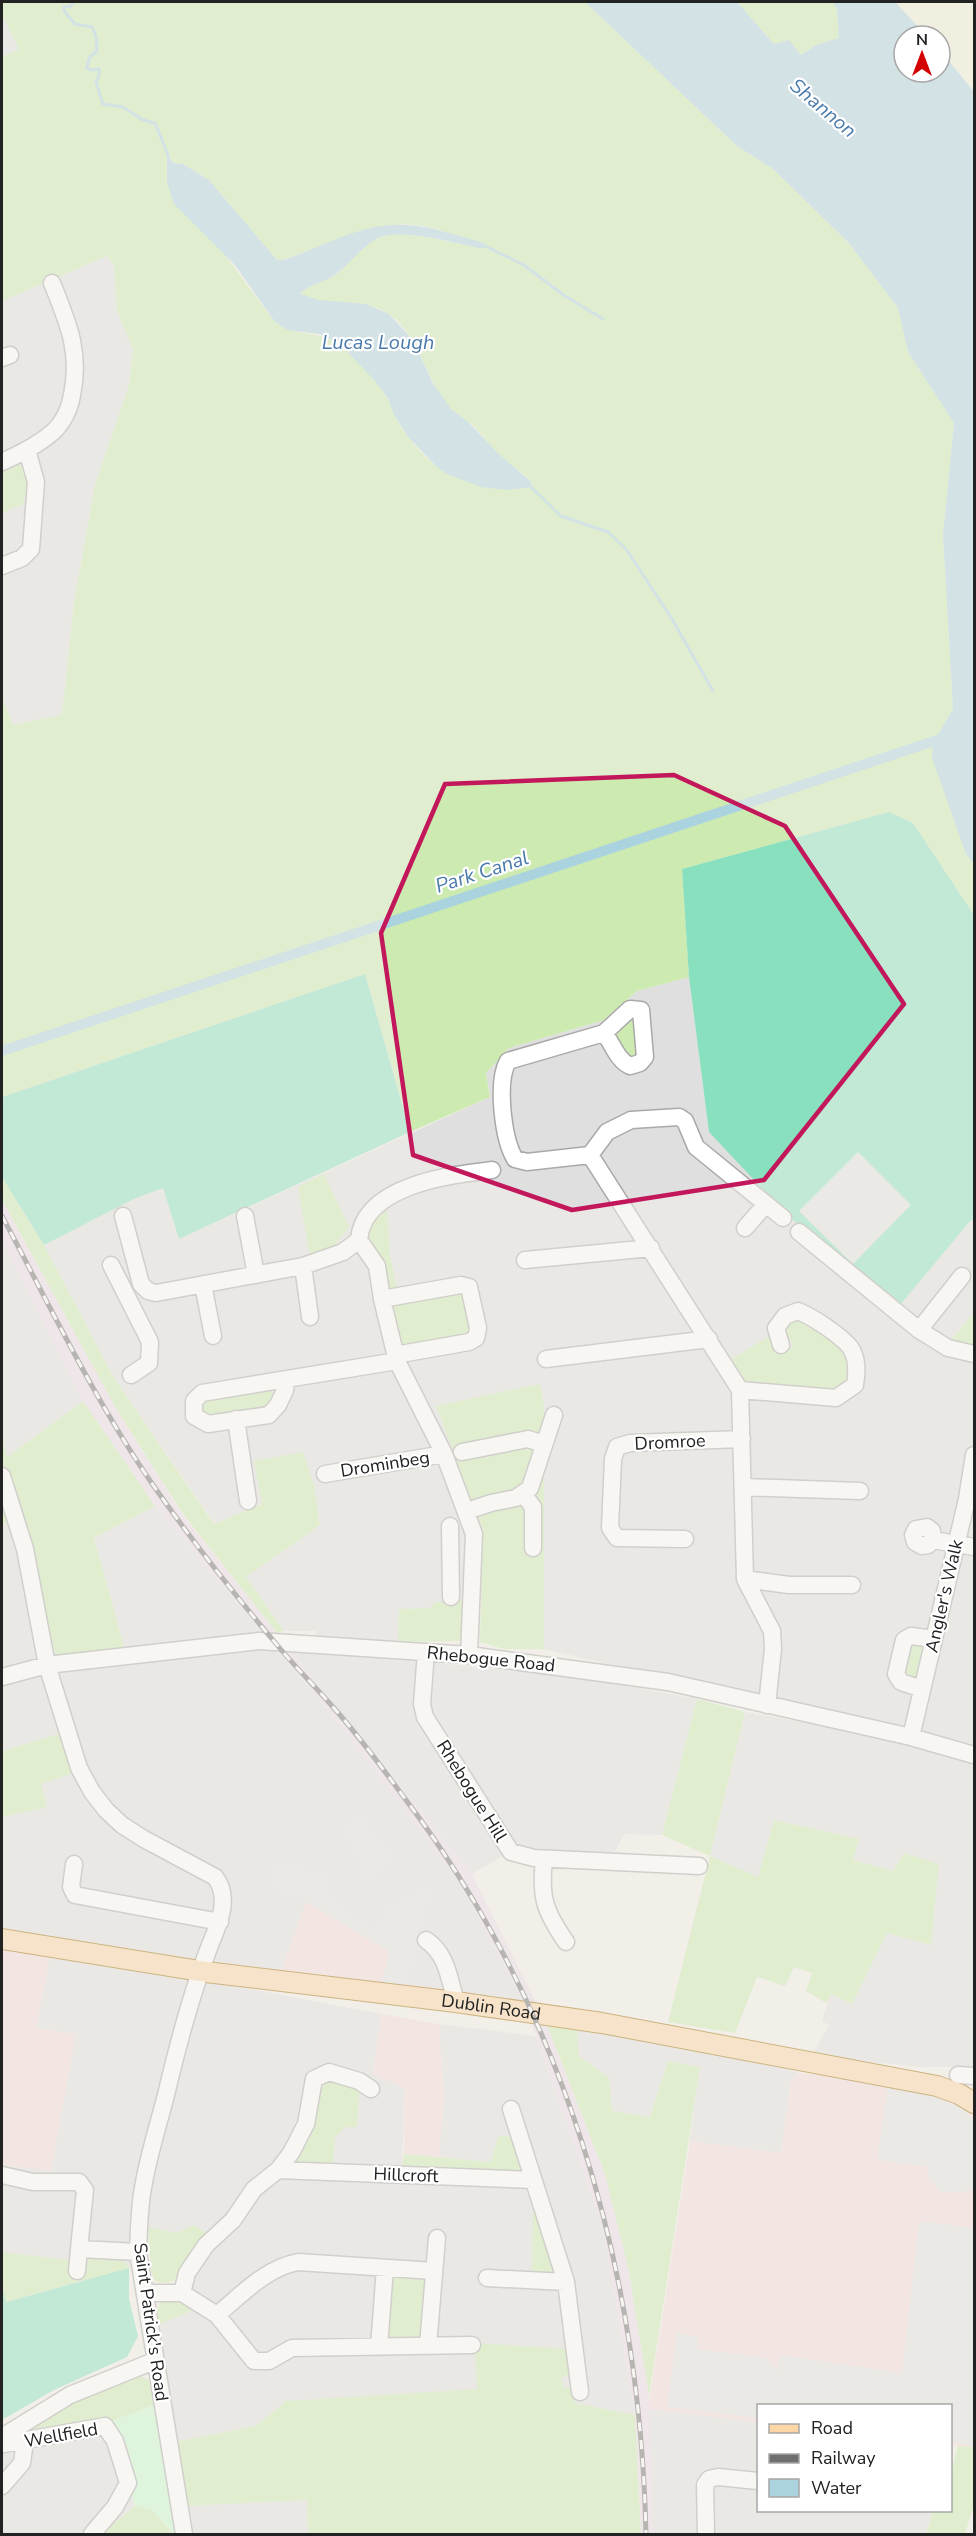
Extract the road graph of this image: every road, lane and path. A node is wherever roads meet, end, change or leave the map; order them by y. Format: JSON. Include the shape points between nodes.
{"nodes":[{"id":1,"x":52,"y":284,"type":"dead end"},
{"id":2,"x":27,"y":450,"type":"junction"},
{"id":3,"x":2,"y":462,"type":"edge"},
{"id":4,"x":2,"y":566,"type":"edge"},
{"id":5,"x":604,"y":1033,"type":"dead end"},
{"id":6,"x":590,"y":1155,"type":"junction"},
{"id":7,"x":492,"y":1170,"type":"dead end"},
{"id":8,"x":766,"y":1204,"type":"junction"},
{"id":9,"x":123,"y":1216,"type":"dead end"},
{"id":10,"x":245,"y":1216,"type":"dead end"},
{"id":11,"x":783,"y":1218,"type":"dead end"},
{"id":12,"x":745,"y":1228,"type":"dead end"},
{"id":13,"x":799,"y":1232,"type":"dead end"},
{"id":14,"x":359,"y":1240,"type":"junction"},
{"id":15,"x":651,"y":1248,"type":"junction"},
{"id":16,"x":525,"y":1260,"type":"dead end"},
{"id":17,"x":111,"y":1265,"type":"dead end"},
{"id":18,"x":303,"y":1266,"type":"junction"},
{"id":19,"x":256,"y":1275,"type":"junction"},
{"id":20,"x":962,"y":1276,"type":"dead end"},
{"id":21,"x":141,"y":1284,"type":"junction"},
{"id":22,"x":203,"y":1284,"type":"junction"},
{"id":23,"x":125,"y":1293,"type":"junction"},
{"id":24,"x":382,"y":1299,"type":"junction"},
{"id":25,"x":310,"y":1317,"type":"dead end"},
{"id":26,"x":919,"y":1330,"type":"junction"},
{"id":27,"x":213,"y":1336,"type":"dead end"},
{"id":28,"x":709,"y":1339,"type":"junction"},
{"id":29,"x":781,"y":1345,"type":"dead end"},
{"id":30,"x":975,"y":1354,"type":"edge"},
{"id":31,"x":396,"y":1358,"type":"junction"},
{"id":32,"x":546,"y":1359,"type":"dead end"},
{"id":33,"x":131,"y":1375,"type":"dead end"},
{"id":34,"x":286,"y":1379,"type":"junction"},
{"id":35,"x":740,"y":1390,"type":"junction"},
{"id":36,"x":554,"y":1415,"type":"dead end"},
{"id":37,"x":236,"y":1419,"type":"junction"},
{"id":38,"x":742,"y":1439,"type":"junction"},
{"id":39,"x":544,"y":1444,"type":"junction"},
{"id":40,"x":462,"y":1452,"type":"dead end"},
{"id":41,"x":444,"y":1455,"type":"junction"},
{"id":42,"x":974,"y":1464,"type":"edge"},
{"id":43,"x":325,"y":1474,"type":"dead end"},
{"id":44,"x":2,"y":1476,"type":"edge"},
{"id":45,"x":744,"y":1487,"type":"junction"},
{"id":46,"x":860,"y":1491,"type":"dead end"},
{"id":47,"x":524,"y":1495,"type":"junction"},
{"id":48,"x":248,"y":1501,"type":"dead end"},
{"id":49,"x":467,"y":1511,"type":"junction"},
{"id":50,"x":450,"y":1526,"type":"dead end"},
{"id":51,"x":685,"y":1539,"type":"dead end"},
{"id":52,"x":933,"y":1540,"type":"dead end"},
{"id":53,"x":955,"y":1545,"type":"junction"},
{"id":54,"x":975,"y":1547,"type":"edge"},
{"id":55,"x":533,"y":1548,"type":"dead end"},
{"id":56,"x":473,"y":1560,"type":"junction"},
{"id":57,"x":451,"y":1561,"type":"junction"},
{"id":58,"x":745,"y":1579,"type":"junction"},
{"id":59,"x":852,"y":1584,"type":"dead end"},
{"id":60,"x":451,"y":1597,"type":"dead end"},
{"id":61,"x":934,"y":1639,"type":"junction"},
{"id":62,"x":426,"y":1652,"type":"junction"},
{"id":63,"x":469,"y":1655,"type":"junction"},
{"id":64,"x":47,"y":1665,"type":"junction"},
{"id":65,"x":2,"y":1677,"type":"edge"},
{"id":66,"x":922,"y":1689,"type":"junction"},
{"id":67,"x":767,"y":1705,"type":"junction"},
{"id":68,"x":911,"y":1737,"type":"junction"},
{"id":69,"x":975,"y":1755,"type":"edge"},
{"id":70,"x":544,"y":1859,"type":"junction"},
{"id":71,"x":74,"y":1864,"type":"dead end"},
{"id":72,"x":699,"y":1866,"type":"dead end"},
{"id":73,"x":220,"y":1922,"type":"junction"},
{"id":74,"x":2,"y":1939,"type":"edge"},
{"id":75,"x":426,"y":1940,"type":"dead end"},
{"id":76,"x":566,"y":1942,"type":"dead end"},
{"id":77,"x":200,"y":1970,"type":"junction"},
{"id":78,"x":456,"y":2002,"type":"junction"},
{"id":79,"x":370,"y":2089,"type":"dead end"},
{"id":80,"x":975,"y":2103,"type":"edge"},
{"id":81,"x":511,"y":2109,"type":"dead end"},
{"id":82,"x":278,"y":2170,"type":"junction"},
{"id":83,"x":2,"y":2175,"type":"edge"},
{"id":84,"x":533,"y":2180,"type":"junction"},
{"id":85,"x":437,"y":2238,"type":"dead end"},
{"id":86,"x":79,"y":2249,"type":"junction"},
{"id":87,"x":138,"y":2252,"type":"junction"},
{"id":88,"x":385,"y":2268,"type":"junction"},
{"id":89,"x":77,"y":2271,"type":"dead end"},
{"id":90,"x":434,"y":2271,"type":"junction"},
{"id":91,"x":487,"y":2278,"type":"dead end"},
{"id":92,"x":566,"y":2282,"type":"junction"},
{"id":93,"x":145,"y":2293,"type":"junction"},
{"id":94,"x":182,"y":2293,"type":"junction"},
{"id":95,"x":217,"y":2315,"type":"junction"},
{"id":96,"x":472,"y":2345,"type":"dead end"},
{"id":97,"x":428,"y":2346,"type":"junction"},
{"id":98,"x":379,"y":2348,"type":"junction"},
{"id":99,"x":154,"y":2361,"type":"junction"},
{"id":100,"x":574,"y":2384,"type":"dead end"},
{"id":101,"x":2,"y":2437,"type":"edge"},
{"id":102,"x":26,"y":2441,"type":"junction"},
{"id":103,"x":2,"y":2442,"type":"edge"},
{"id":104,"x":757,"y":2481,"type":"edge"},
{"id":105,"x":2,"y":2486,"type":"edge"},
{"id":106,"x":92,"y":2535,"type":"edge"},
{"id":107,"x":184,"y":2535,"type":"edge"},
{"id":108,"x":706,"y":2535,"type":"edge"}],
"edges":[{"from":1,"to":2,"type":"street","via":[[72,337],[75,382],[70,408],[55,430]]},
{"from":2,"to":3,"type":"street"},
{"from":2,"to":4,"type":"street","via":[[36,482],[31,549]]},
{"from":5,"to":6,"type":"street","via":[[508,1061],[503,1071],[509,1149],[515,1159],[527,1162]]},
{"from":6,"to":8,"type":"street","via":[[608,1132],[631,1120],[680,1117],[686,1121],[696,1147]]},
{"from":6,"to":15,"type":"street"},
{"from":7,"to":14,"type":"street","via":[[446,1175],[394,1193],[363,1224]]},
{"from":8,"to":11,"type":"street"},
{"from":8,"to":12,"type":"street"},
{"from":9,"to":21,"type":"street"},
{"from":10,"to":19,"type":"street"},
{"from":13,"to":26,"type":"street"},
{"from":14,"to":18,"type":"street","via":[[343,1252]]},
{"from":14,"to":24,"type":"street","name":"Drominbeg","via":[[377,1266]]},
{"from":15,"to":16,"type":"street"},
{"from":15,"to":28,"type":"street"},
{"from":17,"to":23,"type":"street"},
{"from":18,"to":19,"type":"street"},
{"from":18,"to":25,"type":"street"},
{"from":19,"to":22,"type":"street"},
{"from":20,"to":26,"type":"street"},
{"from":21,"to":22,"type":"street","via":[[156,1293]]},
{"from":21,"to":23,"type":"street"},
{"from":22,"to":27,"type":"street"},
{"from":23,"to":33,"type":"street","via":[[150,1342],[149,1363]]},
{"from":24,"to":31,"type":"street","name":"Drominbeg"},
{"from":24,"to":31,"type":"street","via":[[461,1285],[469,1287],[478,1328],[476,1338]]},
{"from":26,"to":30,"type":"street","via":[[948,1348]]},
{"from":28,"to":32,"type":"street"},
{"from":28,"to":35,"type":"street"},
{"from":29,"to":35,"type":"street","via":[[776,1328],[785,1316],[798,1311],[809,1316],[850,1347],[857,1370],[855,1385],[836,1398]]},
{"from":31,"to":34,"type":"street"},
{"from":31,"to":41,"type":"street","name":"Drominbeg"},
{"from":34,"to":37,"type":"street","via":[[278,1405],[269,1414]]},
{"from":34,"to":37,"type":"street","via":[[202,1393],[194,1401],[194,1416],[208,1424]]},
{"from":35,"to":38,"type":"street"},
{"from":36,"to":39,"type":"street"},
{"from":37,"to":48,"type":"street"},
{"from":38,"to":45,"type":"street"},
{"from":38,"to":51,"type":"street","name":"Dromroe","via":[[630,1443],[617,1447],[610,1528],[617,1538]]},
{"from":39,"to":40,"type":"street","via":[[528,1439]]},
{"from":39,"to":47,"type":"street","via":[[530,1488]]},
{"from":41,"to":43,"type":"street","name":"Drominbeg"},
{"from":41,"to":49,"type":"street","name":"Drominbeg"},
{"from":42,"to":53,"type":"street","name":"Angler's Walk"},
{"from":44,"to":64,"type":"street","name":"Saint Patrick's Road","via":[[25,1549]]},
{"from":45,"to":46,"type":"street"},
{"from":45,"to":58,"type":"street"},
{"from":47,"to":49,"type":"street"},
{"from":47,"to":55,"type":"street","via":[[532,1507]]},
{"from":49,"to":56,"type":"street","name":"Drominbeg","via":[[474,1534]]},
{"from":50,"to":57,"type":"street"},
{"from":52,"to":53,"type":"street"},
{"from":53,"to":54,"type":"street"},
{"from":53,"to":61,"type":"street","name":"Angler's Walk"},
{"from":56,"to":57,"type":"street"},
{"from":56,"to":63,"type":"street","name":"Drominbeg"},
{"from":57,"to":60,"type":"street"},
{"from":58,"to":59,"type":"street","via":[[789,1585]]},
{"from":58,"to":67,"type":"street","via":[[772,1631]]},
{"from":61,"to":66,"type":"street","name":"Angler's Walk"},
{"from":61,"to":66,"type":"street","via":[[911,1636],[904,1640],[896,1674],[901,1682]]},
{"from":62,"to":63,"type":"street","name":"Rhebogue Road"},
{"from":62,"to":64,"type":"street","name":"Rhebogue Road","via":[[259,1641]]},
{"from":62,"to":70,"type":"street","name":"Rhebogue Hill","via":[[422,1704],[425,1717],[511,1852]]},
{"from":63,"to":67,"type":"street","name":"Rhebogue Road","via":[[668,1682]]},
{"from":64,"to":65,"type":"street","name":"Rhebogue Road"},
{"from":64,"to":73,"type":"street","name":"Saint Patrick's Road","via":[[79,1768],[92,1792],[122,1825],[215,1877],[224,1894]]},
{"from":66,"to":68,"type":"street","name":"Angler's Walk"},
{"from":67,"to":68,"type":"street","name":"Rhebogue Road"},
{"from":68,"to":69,"type":"street","name":"Rhebogue Road"},
{"from":70,"to":72,"type":"street","name":"Rhebogue Hill"},
{"from":70,"to":76,"type":"street","via":[[542,1896]]},
{"from":71,"to":73,"type":"street","via":[[71,1887],[75,1895]]},
{"from":73,"to":77,"type":"street","name":"Saint Patrick's Road"},
{"from":74,"to":77,"type":"main road","name":"Dublin Road"},
{"from":75,"to":78,"type":"street","via":[[444,1958]]},
{"from":77,"to":78,"type":"main road","name":"Dublin Road"},
{"from":77,"to":87,"type":"street","name":"Saint Patrick's Road","via":[[143,2187]]},
{"from":78,"to":80,"type":"main road","name":"Dublin Road","via":[[620,2026],[913,2081],[959,2094]]},
{"from":79,"to":82,"type":"street","via":[[359,2081],[329,2072],[314,2079],[306,2124]]},
{"from":81,"to":84,"type":"street"},
{"from":82,"to":84,"type":"street","name":"Hillcroft"},
{"from":82,"to":94,"type":"street","via":[[255,2189],[233,2220],[206,2245],[187,2273]]},
{"from":83,"to":86,"type":"street","via":[[33,2182],[79,2182],[85,2190]]},
{"from":84,"to":92,"type":"street"},
{"from":85,"to":90,"type":"street"},
{"from":86,"to":87,"type":"street"},
{"from":86,"to":89,"type":"street"},
{"from":87,"to":93,"type":"street","name":"Saint Patrick's Road"},
{"from":88,"to":90,"type":"street"},
{"from":88,"to":95,"type":"street","via":[[298,2262],[283,2265]]},
{"from":88,"to":98,"type":"street"},
{"from":90,"to":97,"type":"street"},
{"from":91,"to":92,"type":"street"},
{"from":92,"to":100,"type":"street"},
{"from":93,"to":94,"type":"street"},
{"from":93,"to":99,"type":"street","name":"Saint Patrick's Road"},
{"from":94,"to":95,"type":"street"},
{"from":95,"to":98,"type":"street","via":[[254,2361],[269,2361],[292,2348]]},
{"from":96,"to":97,"type":"street"},
{"from":97,"to":98,"type":"street"},
{"from":99,"to":101,"type":"street","via":[[70,2395]]},
{"from":99,"to":107,"type":"street","name":"Saint Patrick's Road"},
{"from":102,"to":103,"type":"street","name":"Wellfield"},
{"from":102,"to":105,"type":"street","via":[[22,2463]]},
{"from":102,"to":106,"type":"street","name":"Wellfield","via":[[105,2426],[115,2441],[128,2483]]},
{"from":104,"to":108,"type":"street","via":[[709,2479],[705,2485]]}]}
